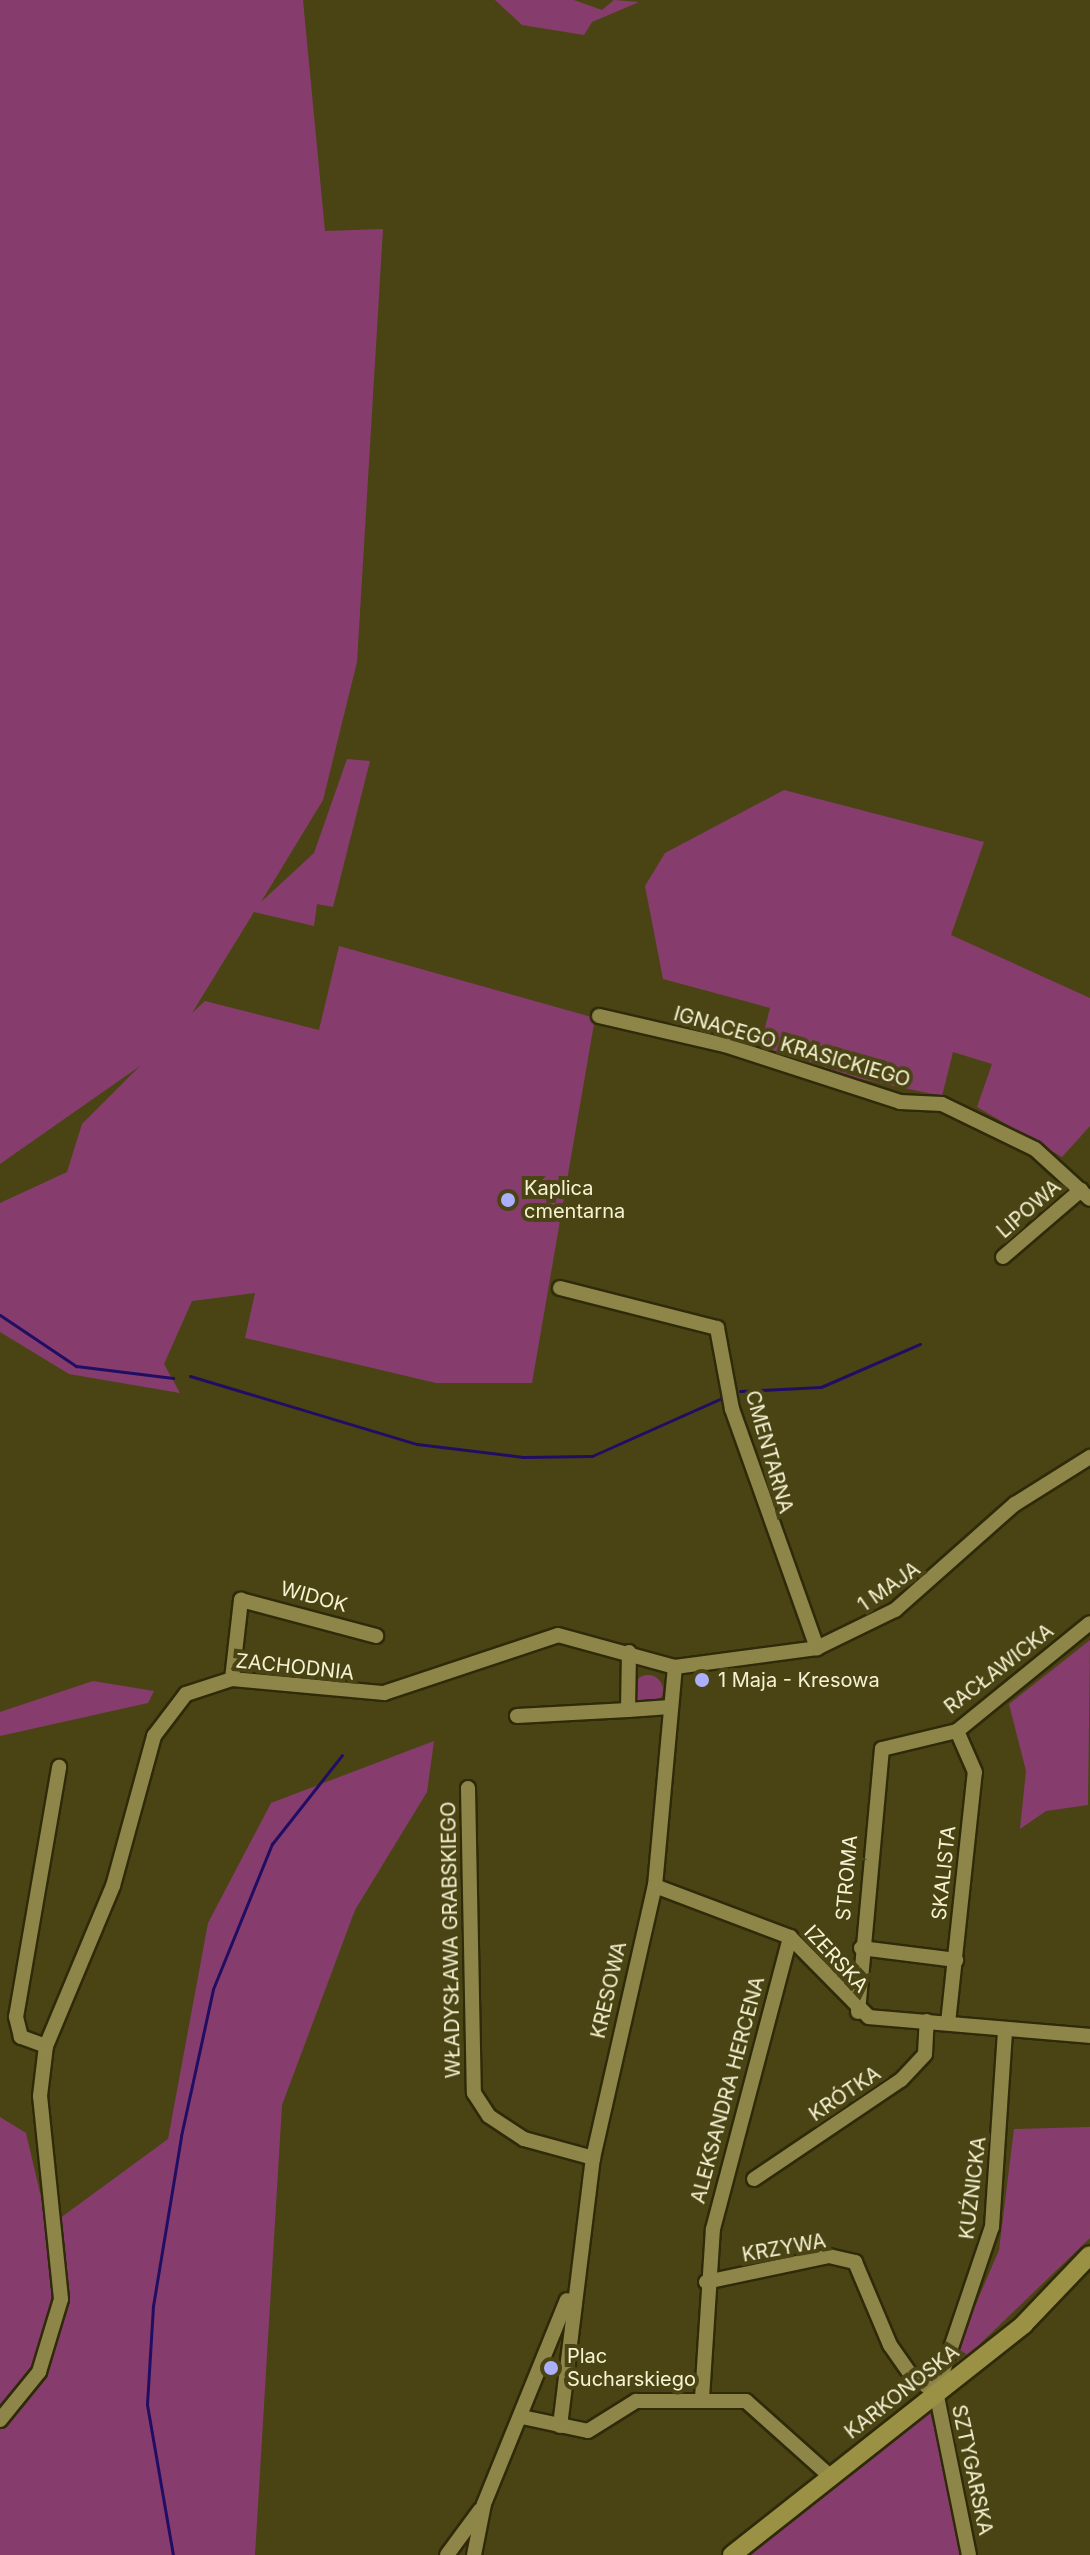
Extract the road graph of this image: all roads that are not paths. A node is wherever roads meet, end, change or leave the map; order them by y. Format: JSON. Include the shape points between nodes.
{"nodes":[{"id":1,"x":599,"y":1016,"type":"dead end"},
{"id":2,"x":1086,"y":1195,"type":"edge"},
{"id":3,"x":1003,"y":1257,"type":"dead end"},
{"id":4,"x":560,"y":1288,"type":"dead end"},
{"id":5,"x":1090,"y":1457,"type":"edge"},
{"id":6,"x":1090,"y":1623,"type":"edge"},
{"id":7,"x":376,"y":1636,"type":"dead end"},
{"id":8,"x":817,"y":1648,"type":"junction"},
{"id":9,"x":629,"y":1652,"type":"junction"},
{"id":10,"x":675,"y":1667,"type":"junction"},
{"id":11,"x":232,"y":1679,"type":"junction"},
{"id":12,"x":670,"y":1707,"type":"junction"},
{"id":13,"x":628,"y":1710,"type":"junction"},
{"id":14,"x":517,"y":1716,"type":"dead end"},
{"id":15,"x":957,"y":1731,"type":"junction"},
{"id":16,"x":882,"y":1749,"type":"joint"},
{"id":17,"x":59,"y":1767,"type":"dead end"},
{"id":18,"x":468,"y":1788,"type":"dead end"},
{"id":19,"x":655,"y":1886,"type":"junction"},
{"id":20,"x":790,"y":1937,"type":"junction"},
{"id":21,"x":861,"y":1948,"type":"junction"},
{"id":22,"x":956,"y":1960,"type":"junction"},
{"id":23,"x":858,"y":2012,"type":"junction"},
{"id":24,"x":927,"y":2021,"type":"junction"},
{"id":25,"x":948,"y":2023,"type":"junction"},
{"id":26,"x":1005,"y":2029,"type":"junction"},
{"id":27,"x":1090,"y":2036,"type":"edge"},
{"id":28,"x":46,"y":2046,"type":"junction"},
{"id":29,"x":593,"y":2158,"type":"junction"},
{"id":30,"x":754,"y":2179,"type":"dead end"},
{"id":31,"x":1090,"y":2255,"type":"edge"},
{"id":32,"x":574,"y":2281,"type":"junction"},
{"id":33,"x":706,"y":2282,"type":"junction"},
{"id":34,"x":936,"y":2392,"type":"junction"},
{"id":35,"x":702,"y":2398,"type":"junction"},
{"id":36,"x":522,"y":2417,"type":"junction"},
{"id":37,"x":0,"y":2420,"type":"edge"},
{"id":38,"x":560,"y":2426,"type":"junction"},
{"id":39,"x":831,"y":2477,"type":"junction"},
{"id":40,"x":484,"y":2504,"type":"junction"},
{"id":41,"x":447,"y":2555,"type":"edge"},
{"id":42,"x":474,"y":2555,"type":"edge"},
{"id":43,"x":732,"y":2555,"type":"edge"},
{"id":44,"x":969,"y":2555,"type":"edge"}],
"edges":[{"from":1,"to":2,"type":"street","name":"IGNACEGO KRASICKIEGO","via":[[725,1045],[900,1102],[942,1104],[1035,1149]]},
{"from":2,"to":3,"type":"street","name":"LIPOWA"},
{"from":4,"to":8,"type":"street","name":"CMENTARNA","via":[[717,1328],[742,1439]]},
{"from":5,"to":8,"type":"street","name":"1 MAJA","via":[[1015,1504],[895,1610]]},
{"from":6,"to":15,"type":"street","name":"RACŁAWICKA"},
{"from":7,"to":11,"type":"street","name":"WIDOK","via":[[241,1600]]},
{"from":8,"to":10,"type":"street","name":"1 MAJA"},
{"from":9,"to":10,"type":"street","name":"ZACHODNIA"},
{"from":9,"to":11,"type":"street","name":"ZACHODNIA","via":[[583,1637],[536,1637],[384,1693]]},
{"from":9,"to":13,"type":"street"},
{"from":10,"to":12,"type":"street","name":"KRESOWA"},
{"from":11,"to":28,"type":"street","name":"ZACHODNIA","via":[[186,1694],[154,1736],[113,1886]]},
{"from":12,"to":13,"type":"street"},
{"from":12,"to":19,"type":"street","name":"KRESOWA"},
{"from":13,"to":14,"type":"street"},
{"from":15,"to":16,"type":"street","name":"RACŁAWICKA"},
{"from":15,"to":22,"type":"street","name":"SKALISTA","via":[[975,1772]]},
{"from":16,"to":21,"type":"street","name":"STROMA"},
{"from":17,"to":28,"type":"street","via":[[16,2017],[21,2037]]},
{"from":18,"to":29,"type":"street","name":"WŁADYSŁAWA GRABSKIEGO","via":[[474,2093],[489,2116],[524,2139]]},
{"from":19,"to":20,"type":"street","name":"IZERSKA"},
{"from":19,"to":29,"type":"street","name":"KRESOWA"},
{"from":20,"to":23,"type":"street","name":"IZERSKA"},
{"from":20,"to":33,"type":"street","name":"ALEKSANDRA HERCENA","via":[[728,2157]]},
{"from":21,"to":22,"type":"street"},
{"from":21,"to":23,"type":"street","name":"STROMA"},
{"from":22,"to":25,"type":"street","name":"SKALISTA"},
{"from":23,"to":24,"type":"street","name":"IZERSKA"},
{"from":24,"to":25,"type":"street","name":"IZERSKA"},
{"from":24,"to":30,"type":"street","name":"KRÓTKA","via":[[925,2054],[901,2080]]},
{"from":25,"to":26,"type":"street","name":"IZERSKA"},
{"from":26,"to":27,"type":"street","name":"IZERSKA"},
{"from":26,"to":34,"type":"street","name":"KUŹNICKA","via":[[992,2227]]},
{"from":28,"to":37,"type":"street","name":"ZACHODNIA","via":[[40,2096],[61,2299],[39,2372]]},
{"from":29,"to":32,"type":"street","name":"KRESOWA"},
{"from":31,"to":34,"type":"main road","name":"KARKONOSKA","via":[[1024,2324]]},
{"from":32,"to":36,"type":"street"},
{"from":32,"to":38,"type":"street"},
{"from":33,"to":34,"type":"street","name":"KRZYWA","via":[[829,2256],[855,2262],[890,2345],[913,2378]]},
{"from":33,"to":35,"type":"street","name":"ALEKSANDRA HERCENA"},
{"from":34,"to":39,"type":"main road","name":"KARKONOSKA"},
{"from":34,"to":44,"type":"street","name":"SZTYGARSKA"},
{"from":35,"to":38,"type":"street","via":[[636,2401],[588,2431]]},
{"from":35,"to":39,"type":"street","via":[[746,2401],[769,2414]]},
{"from":36,"to":38,"type":"street"},
{"from":36,"to":40,"type":"street"},
{"from":39,"to":43,"type":"main road","name":"KARKONOSKA"},
{"from":40,"to":41,"type":"street"},
{"from":40,"to":42,"type":"street"}]}
